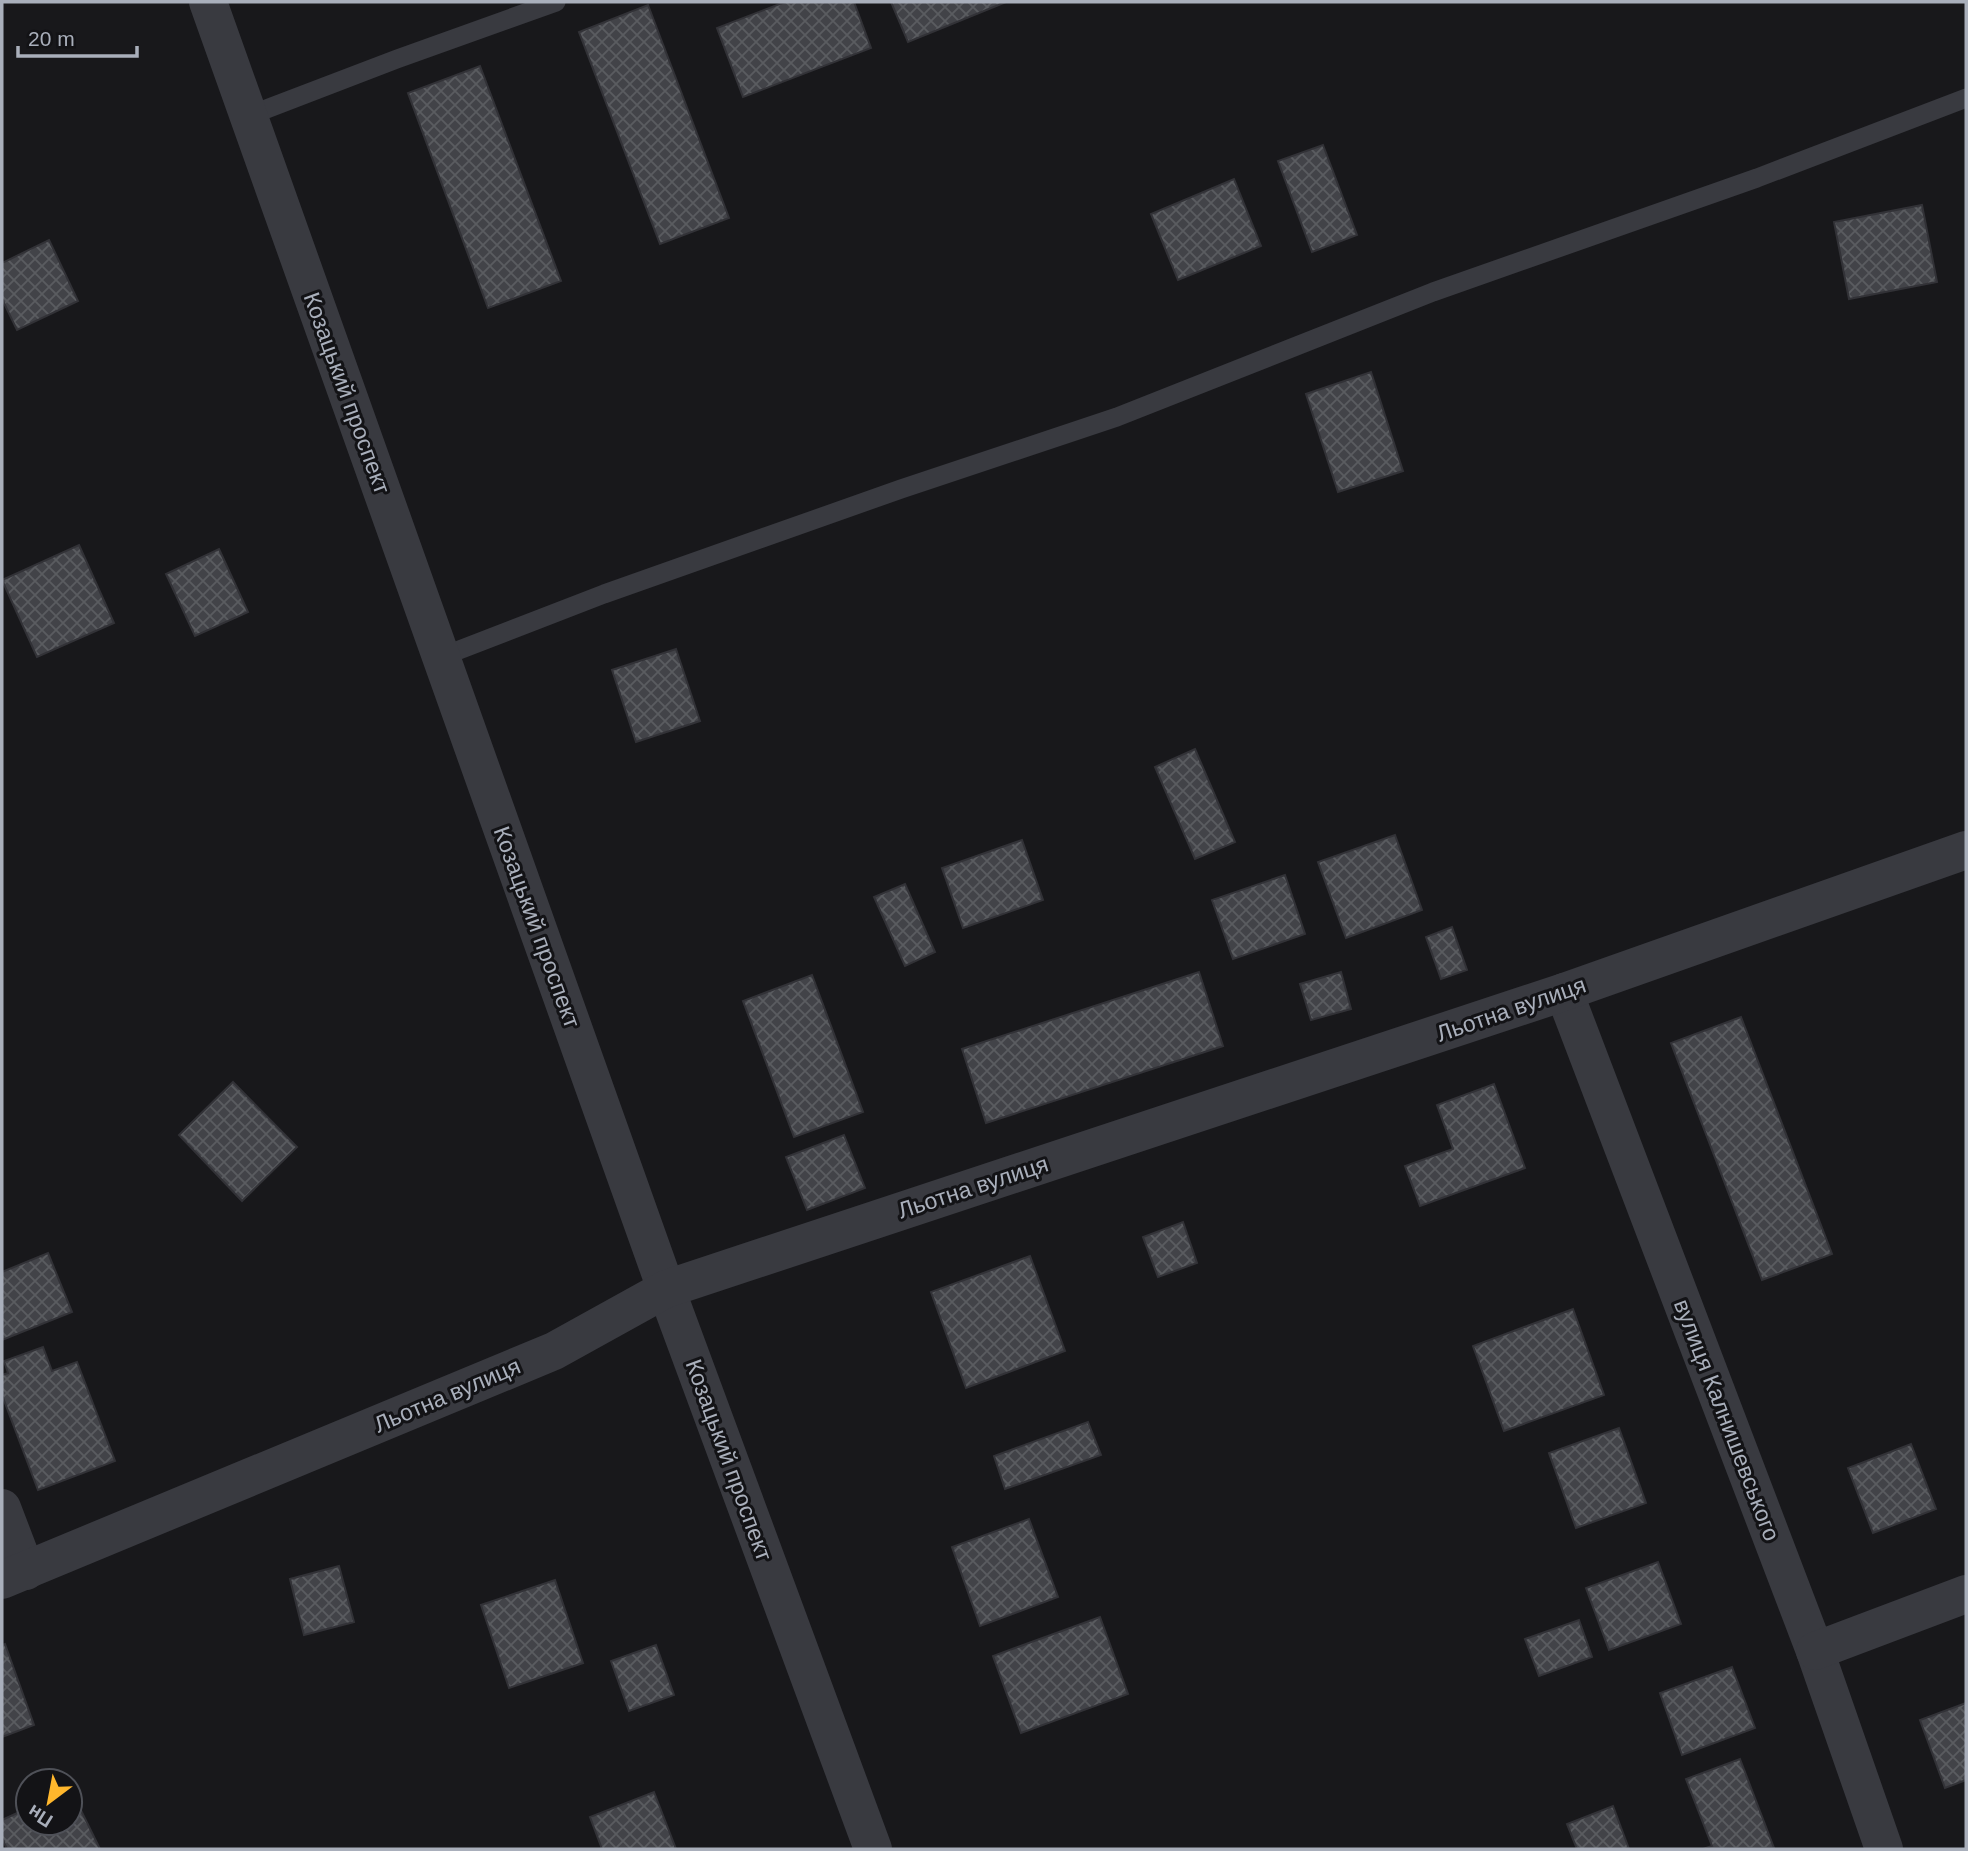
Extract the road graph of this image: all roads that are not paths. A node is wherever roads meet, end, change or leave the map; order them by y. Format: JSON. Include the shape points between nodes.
{"nodes":[{"id":1,"x":208,"y":2,"type":"edge"},
{"id":2,"x":556,"y":2,"type":"edge"},
{"id":3,"x":1966,"y":98,"type":"edge"},
{"id":4,"x":248,"y":116,"type":"junction"},
{"id":5,"x":441,"y":657,"type":"junction"},
{"id":6,"x":1966,"y":850,"type":"edge"},
{"id":7,"x":1564,"y":992,"type":"junction"},
{"id":8,"x":666,"y":1289,"type":"junction"},
{"id":9,"x":2,"y":1508,"type":"edge"},
{"id":10,"x":14,"y":1575,"type":"edge"},
{"id":11,"x":1966,"y":1594,"type":"edge"},
{"id":12,"x":1815,"y":1651,"type":"junction"},
{"id":13,"x":873,"y":1849,"type":"edge"},
{"id":14,"x":1884,"y":1849,"type":"edge"}],
"edges":[{"from":1,"to":4,"type":"street","name":"Козацький проспект"},
{"from":2,"to":4,"type":"lane"},
{"from":3,"to":5,"type":"lane","via":[[1757,178],[1433,292],[1117,417],[668,571]]},
{"from":4,"to":5,"type":"street","name":"Козацький проспект"},
{"from":5,"to":8,"type":"street","name":"Козацький проспект"},
{"from":6,"to":7,"type":"street","name":"Льотна вулиця"},
{"from":7,"to":8,"type":"street","name":"Льотна вулиця"},
{"from":7,"to":12,"type":"street","name":"вулиця Калнишевського"},
{"from":8,"to":10,"type":"street","name":"Льотна вулиця","via":[[554,1351]]},
{"from":8,"to":13,"type":"street","name":"Козацький проспект"},
{"from":9,"to":10,"type":"street"},
{"from":11,"to":12,"type":"street"},
{"from":12,"to":14,"type":"street","name":"вулиця Калнишевського"}]}
